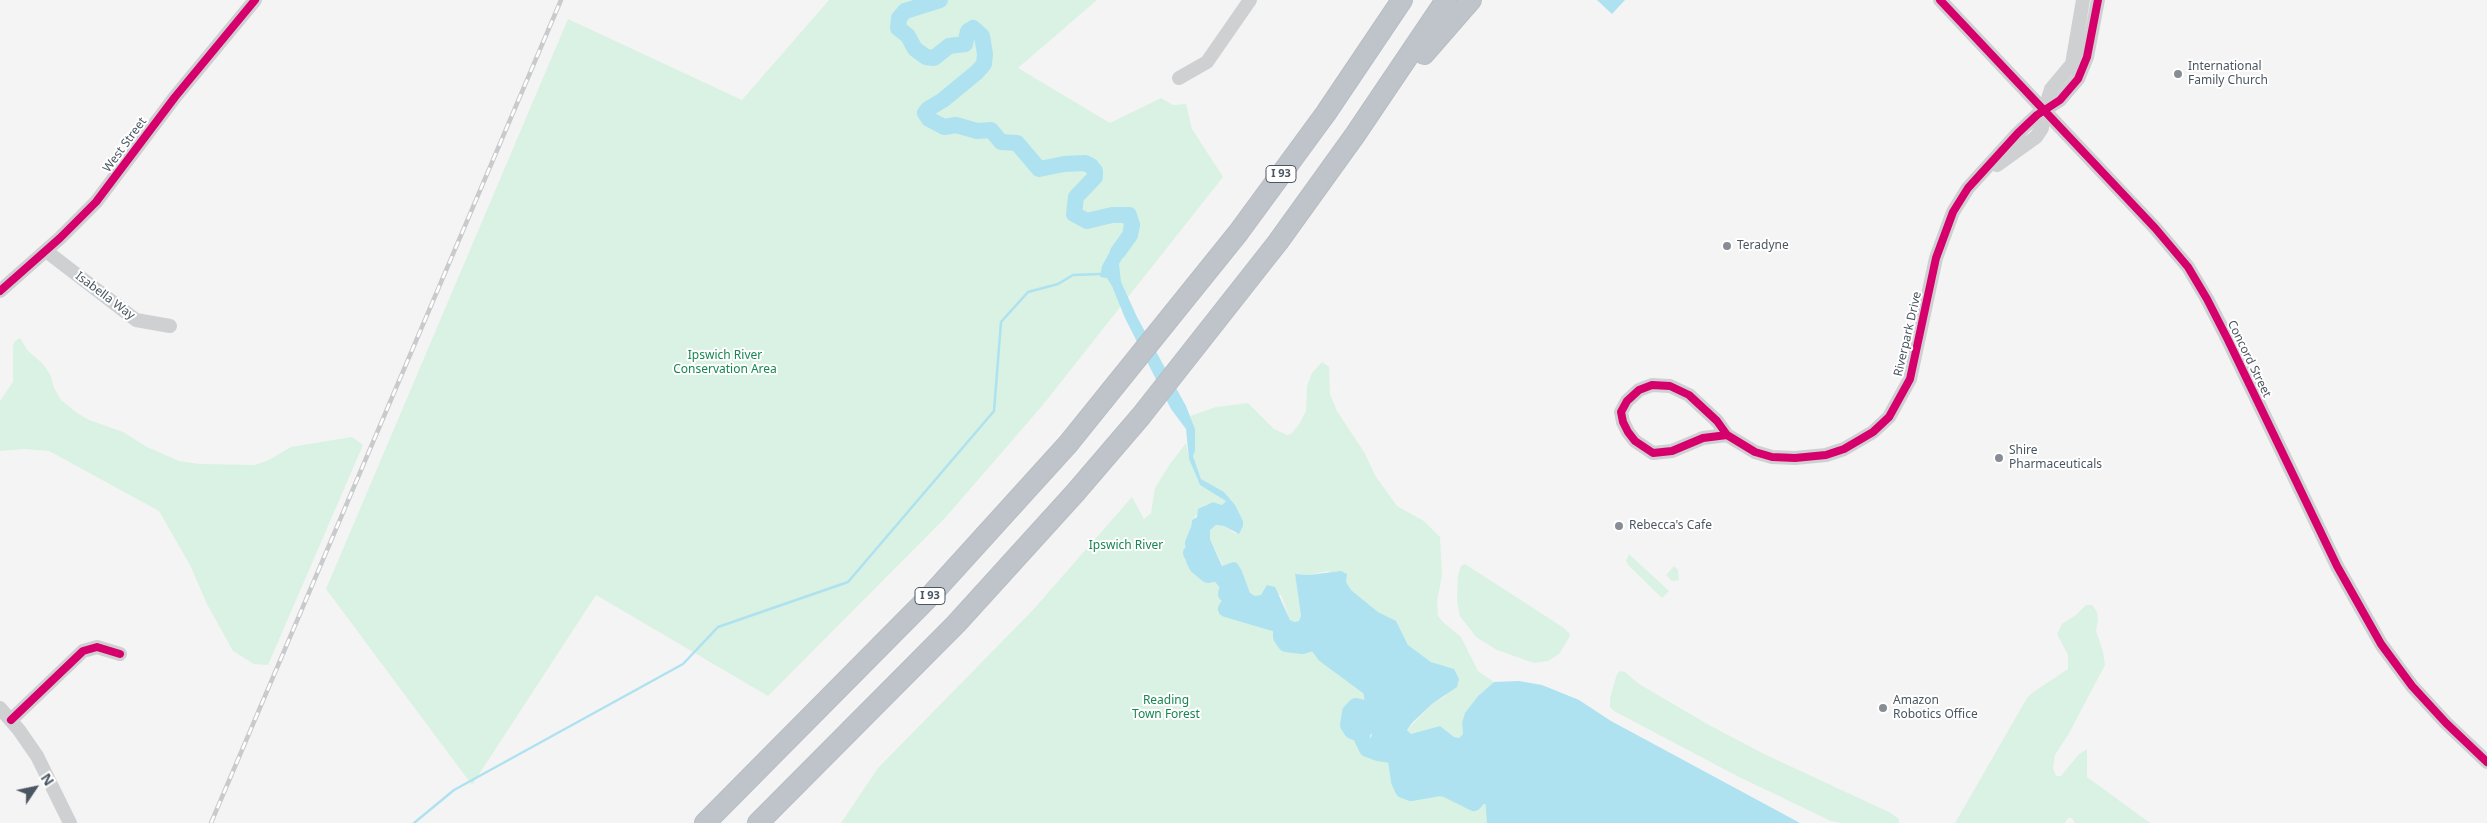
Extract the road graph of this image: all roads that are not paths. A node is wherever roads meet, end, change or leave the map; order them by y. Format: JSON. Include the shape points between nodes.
{"nodes":[{"id":1,"x":255,"y":0,"type":"edge"},
{"id":2,"x":1250,"y":0,"type":"edge"},
{"id":3,"x":1386,"y":0,"type":"edge"},
{"id":4,"x":1402,"y":0,"type":"edge"},
{"id":5,"x":1446,"y":0,"type":"edge"},
{"id":6,"x":1471,"y":0,"type":"edge"},
{"id":7,"x":1940,"y":0,"type":"edge"},
{"id":8,"x":2083,"y":0,"type":"edge"},
{"id":9,"x":2098,"y":0,"type":"edge"},
{"id":10,"x":1179,"y":78,"type":"dead end"},
{"id":11,"x":2044,"y":111,"type":"junction"},
{"id":12,"x":1326,"y":113,"type":"junction"},
{"id":13,"x":1355,"y":135,"type":"junction"},
{"id":14,"x":46,"y":251,"type":"junction"},
{"id":15,"x":0,"y":291,"type":"edge"},
{"id":16,"x":170,"y":326,"type":"dead end"},
{"id":17,"x":1727,"y":435,"type":"junction"},
{"id":18,"x":120,"y":654,"type":"dead end"},
{"id":19,"x":0,"y":708,"type":"edge"},
{"id":20,"x":11,"y":720,"type":"junction"},
{"id":21,"x":2487,"y":762,"type":"edge"},
{"id":22,"x":70,"y":823,"type":"edge"},
{"id":23,"x":705,"y":823,"type":"edge"},
{"id":24,"x":758,"y":823,"type":"edge"}],
"edges":[{"from":1,"to":14,"type":"street","name":"West Street","via":[[175,97],[109,187]]},
{"from":2,"to":10,"type":"street","via":[[1207,62]]},
{"from":3,"to":12,"type":"highway"},
{"from":4,"to":12,"type":"highway","number":"I 93"},
{"from":5,"to":13,"type":"highway"},
{"from":6,"to":13,"type":"highway"},
{"from":7,"to":11,"type":"street","name":"Concord Street"},
{"from":8,"to":11,"type":"street","via":[[2072,64],[2050,89]]},
{"from":9,"to":11,"type":"street","name":"Riverpark Drive","via":[[2082,70],[2060,100]]},
{"from":11,"to":17,"type":"street","name":"Riverpark Drive","via":[[2030,120],[1956,206],[1941,238],[1910,379],[1895,408],[1882,424],[1838,451],[1795,458],[1755,452]]},
{"from":11,"to":21,"type":"street","name":"Concord Street","via":[[2168,242],[2188,268],[2228,340],[2337,566],[2377,637],[2412,686]]},
{"from":12,"to":23,"type":"highway","number":"I 93","via":[[1243,226],[1068,444],[978,546]]},
{"from":13,"to":24,"type":"highway","via":[[1235,298],[1075,493],[956,624]]},
{"from":14,"to":15,"type":"street","name":"West Street"},
{"from":14,"to":16,"type":"street","name":"Isabella Way","via":[[136,320]]},
{"from":17,"to":17,"type":"street","name":"Riverpark Drive","via":[[1688,394],[1670,386],[1639,390],[1626,401],[1622,412],[1628,432],[1653,453],[1672,451],[1703,438]]},
{"from":18,"to":20,"type":"street","via":[[97,647],[83,651]]},
{"from":19,"to":20,"type":"street"},
{"from":20,"to":22,"type":"street","via":[[37,756]]}]}
